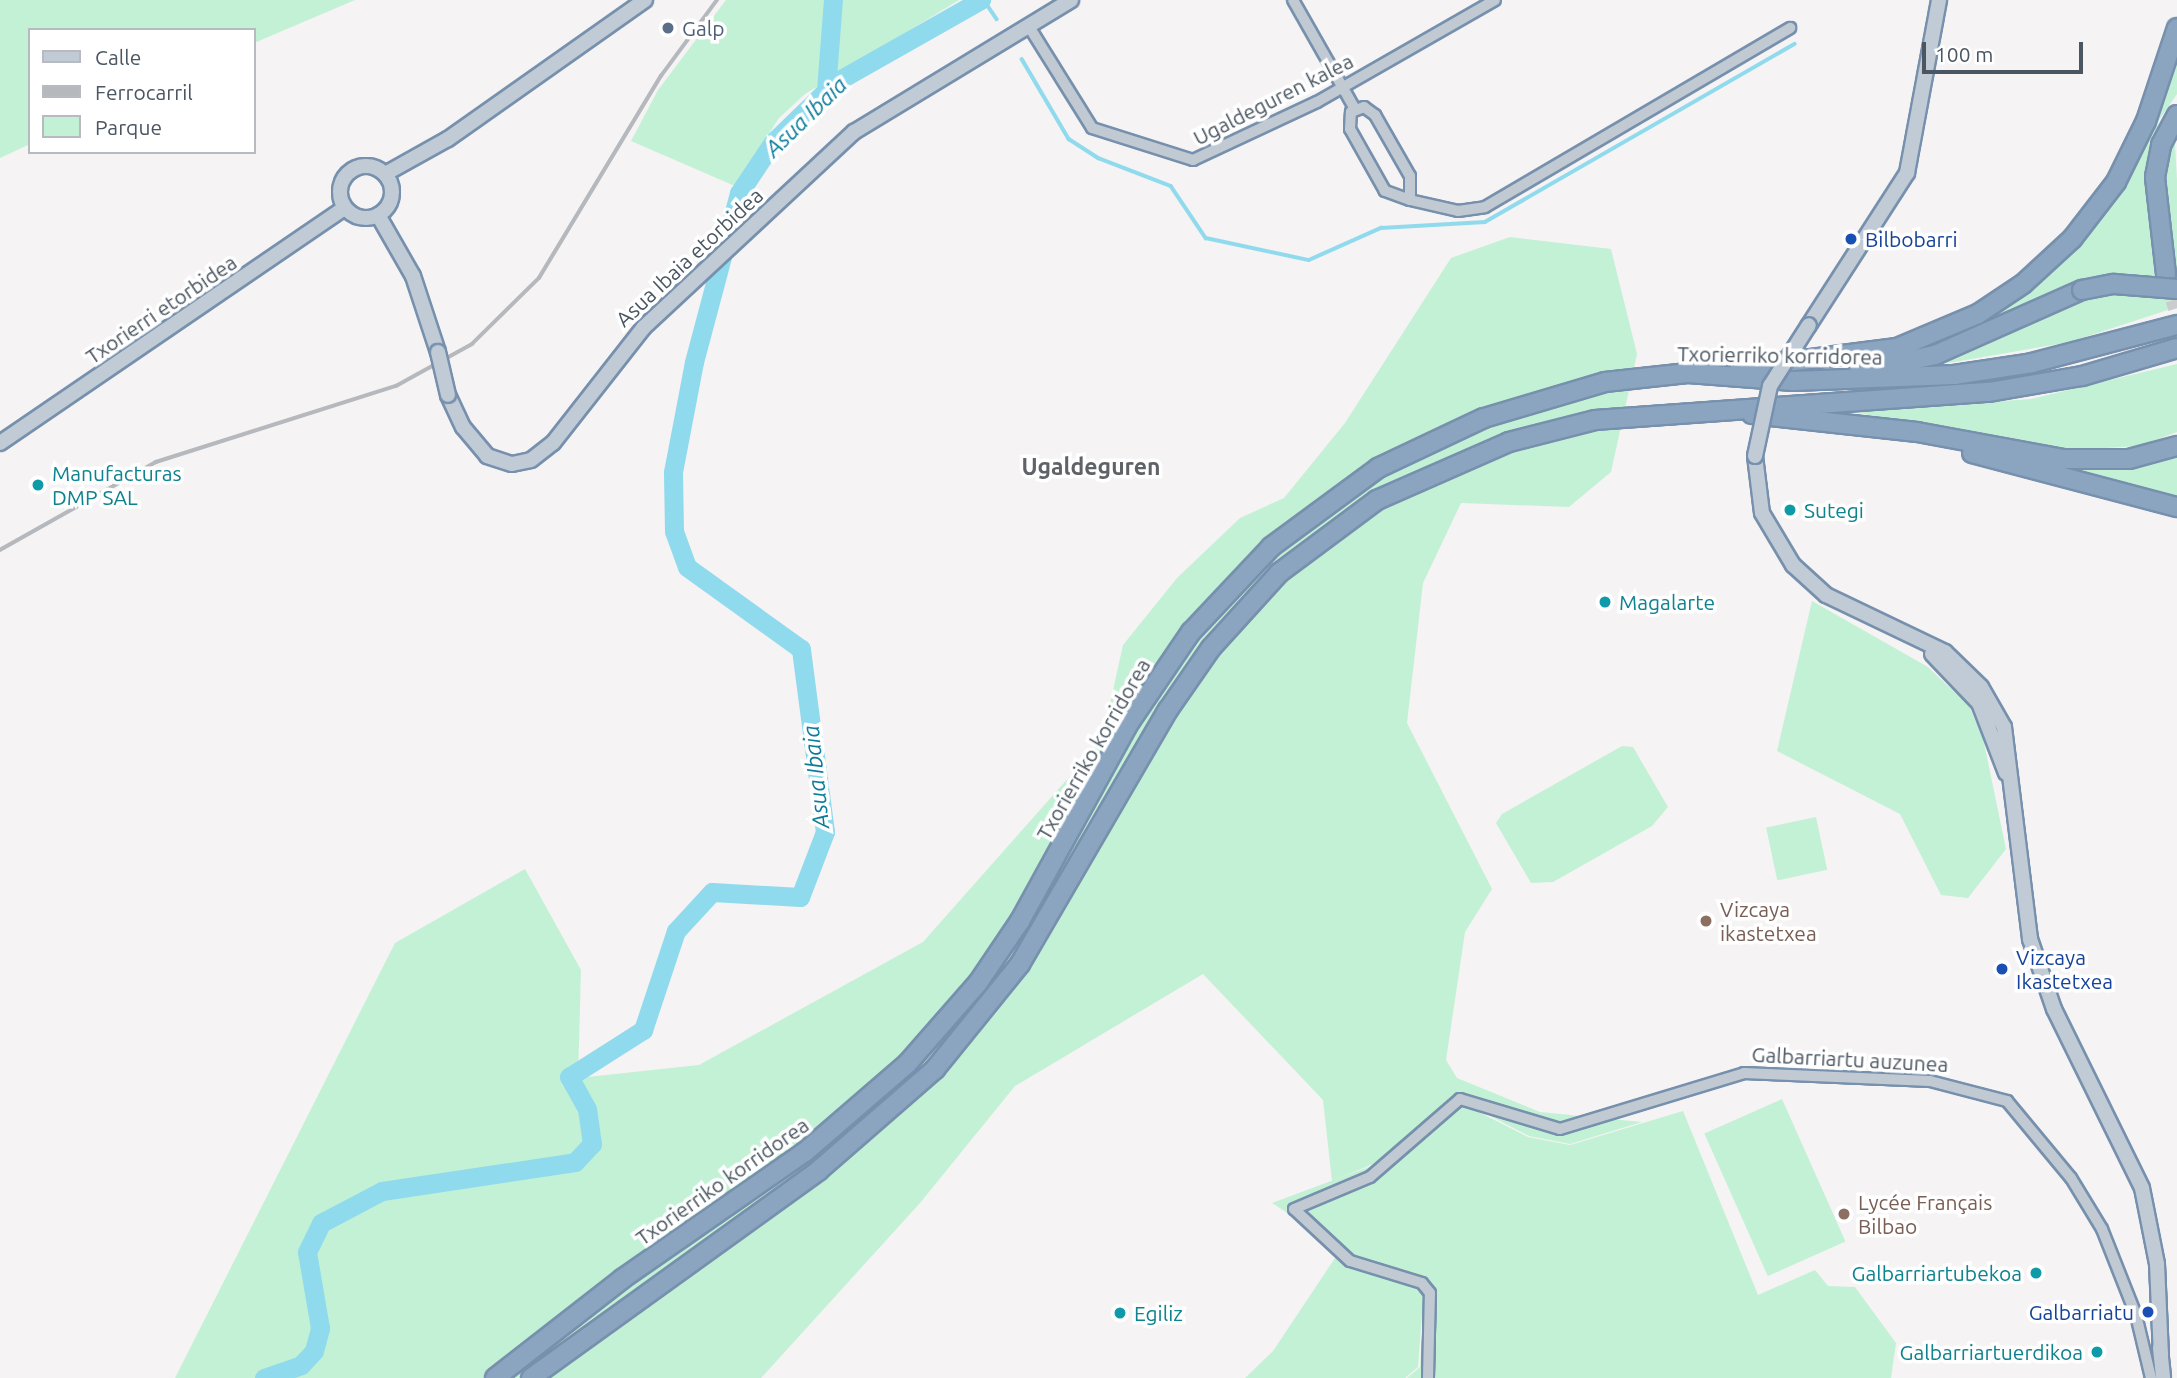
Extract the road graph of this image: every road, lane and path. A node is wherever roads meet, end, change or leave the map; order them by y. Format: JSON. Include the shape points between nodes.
{"nodes":[{"id":1,"x":645,"y":0,"type":"edge"},
{"id":2,"x":1071,"y":0,"type":"edge"},
{"id":3,"x":1293,"y":0,"type":"edge"},
{"id":4,"x":1494,"y":0,"type":"edge"},
{"id":5,"x":1939,"y":0,"type":"edge"},
{"id":6,"x":1028,"y":25,"type":"junction"},
{"id":7,"x":1790,"y":28,"type":"dead end"},
{"id":8,"x":2177,"y":28,"type":"edge"},
{"id":9,"x":1344,"y":86,"type":"junction"},
{"id":10,"x":1355,"y":108,"type":"junction"},
{"id":11,"x":2177,"y":115,"type":"edge"},
{"id":12,"x":385,"y":174,"type":"junction"},
{"id":13,"x":1410,"y":200,"type":"junction"},
{"id":14,"x":345,"y":208,"type":"junction"},
{"id":15,"x":378,"y":215,"type":"junction"},
{"id":16,"x":2172,"y":282,"type":"edge"},
{"id":17,"x":2177,"y":325,"type":"edge"},
{"id":18,"x":2177,"y":348,"type":"edge"},
{"id":19,"x":1688,"y":373,"type":"junction"},
{"id":20,"x":1740,"y":376,"type":"junction"},
{"id":21,"x":1707,"y":408,"type":"junction"},
{"id":22,"x":1874,"y":427,"type":"junction"},
{"id":23,"x":0,"y":443,"type":"edge"},
{"id":24,"x":2177,"y":446,"type":"edge"},
{"id":25,"x":2177,"y":508,"type":"edge"},
{"id":26,"x":495,"y":1378,"type":"edge"},
{"id":27,"x":531,"y":1378,"type":"edge"},
{"id":28,"x":1428,"y":1378,"type":"edge"},
{"id":29,"x":2151,"y":1378,"type":"edge"},
{"id":30,"x":2163,"y":1378,"type":"edge"}],
"edges":[{"from":1,"to":12,"type":"street","via":[[449,139]]},
{"from":2,"to":6,"type":"street","name":"Asua Ibaia etorbidea"},
{"from":3,"to":9,"type":"street"},
{"from":4,"to":9,"type":"street","name":"Ugaldeguren kalea"},
{"from":5,"to":30,"type":"street","bridge":true,"via":[[1907,173],[1770,386],[1755,456],[1762,513],[1787,559],[1826,595],[1880,622],[1945,665],[1979,703],[2000,750],[2015,813],[2027,926],[2049,996],[2126,1156],[2150,1265]]},
{"from":6,"to":9,"type":"street","name":"Ugaldeguren kalea","via":[[1092,128],[1182,160],[1278,122]]},
{"from":6,"to":15,"type":"street","name":"Asua Ibaia etorbidea","bridge":true,"via":[[877,114],[815,168],[671,300],[531,460],[512,464],[487,456],[463,427],[448,395],[413,276]]},
{"from":7,"to":13,"type":"street","via":[[1485,207],[1458,211]]},
{"from":8,"to":19,"type":"highway","via":[[2146,121],[2116,182],[2073,239],[2023,285],[1978,314],[1897,348]]},
{"from":9,"to":10,"type":"street"},
{"from":10,"to":13,"type":"street","via":[[1375,115],[1410,176]]},
{"from":10,"to":13,"type":"street","via":[[1348,123],[1385,191]]},
{"from":11,"to":16,"type":"highway","via":[[2157,160],[2154,200]]},
{"from":12,"to":14,"type":"street","via":[[369,166],[352,170],[341,183]]},
{"from":12,"to":15,"type":"street","via":[[392,196]]},
{"from":14,"to":15,"type":"street","via":[[364,218]]},
{"from":14,"to":23,"type":"street","name":"Txorierri etorbidea"},
{"from":16,"to":20,"type":"highway","bridge":true,"via":[[2082,290],[1908,363]]},
{"from":17,"to":20,"type":"highway","name":"Txorierriko korridorea","via":[[2009,367],[1903,379]]},
{"from":18,"to":21,"type":"highway","name":"Txorierriko korridorea","via":[[2110,369],[1940,397]]},
{"from":19,"to":20,"type":"highway","name":"Txorierriko korridorea"},
{"from":19,"to":26,"type":"highway","name":"Txorierriko korridorea","via":[[1605,382],[1451,430],[1378,468],[1280,539],[1209,610],[1157,679],[1020,921],[929,1042],[845,1121]]},
{"from":21,"to":22,"type":"highway"},
{"from":21,"to":27,"type":"highway","name":"Txorierriko korridorea","via":[[1595,420],[1509,442],[1377,500],[1298,557],[1241,613],[1184,685],[1020,964],[935,1069],[848,1148]]},
{"from":22,"to":24,"type":"highway","via":[[2063,459],[2129,460]]},
{"from":22,"to":25,"type":"highway"},
{"from":28,"to":29,"type":"street","name":"Galbarriartu auzunea","via":[[1430,1293],[1406,1276],[1370,1271],[1325,1244],[1294,1209],[1370,1177],[1460,1099],[1560,1129],[1744,1073],[1972,1088],[2018,1113],[2096,1219],[2136,1315]]}]}
